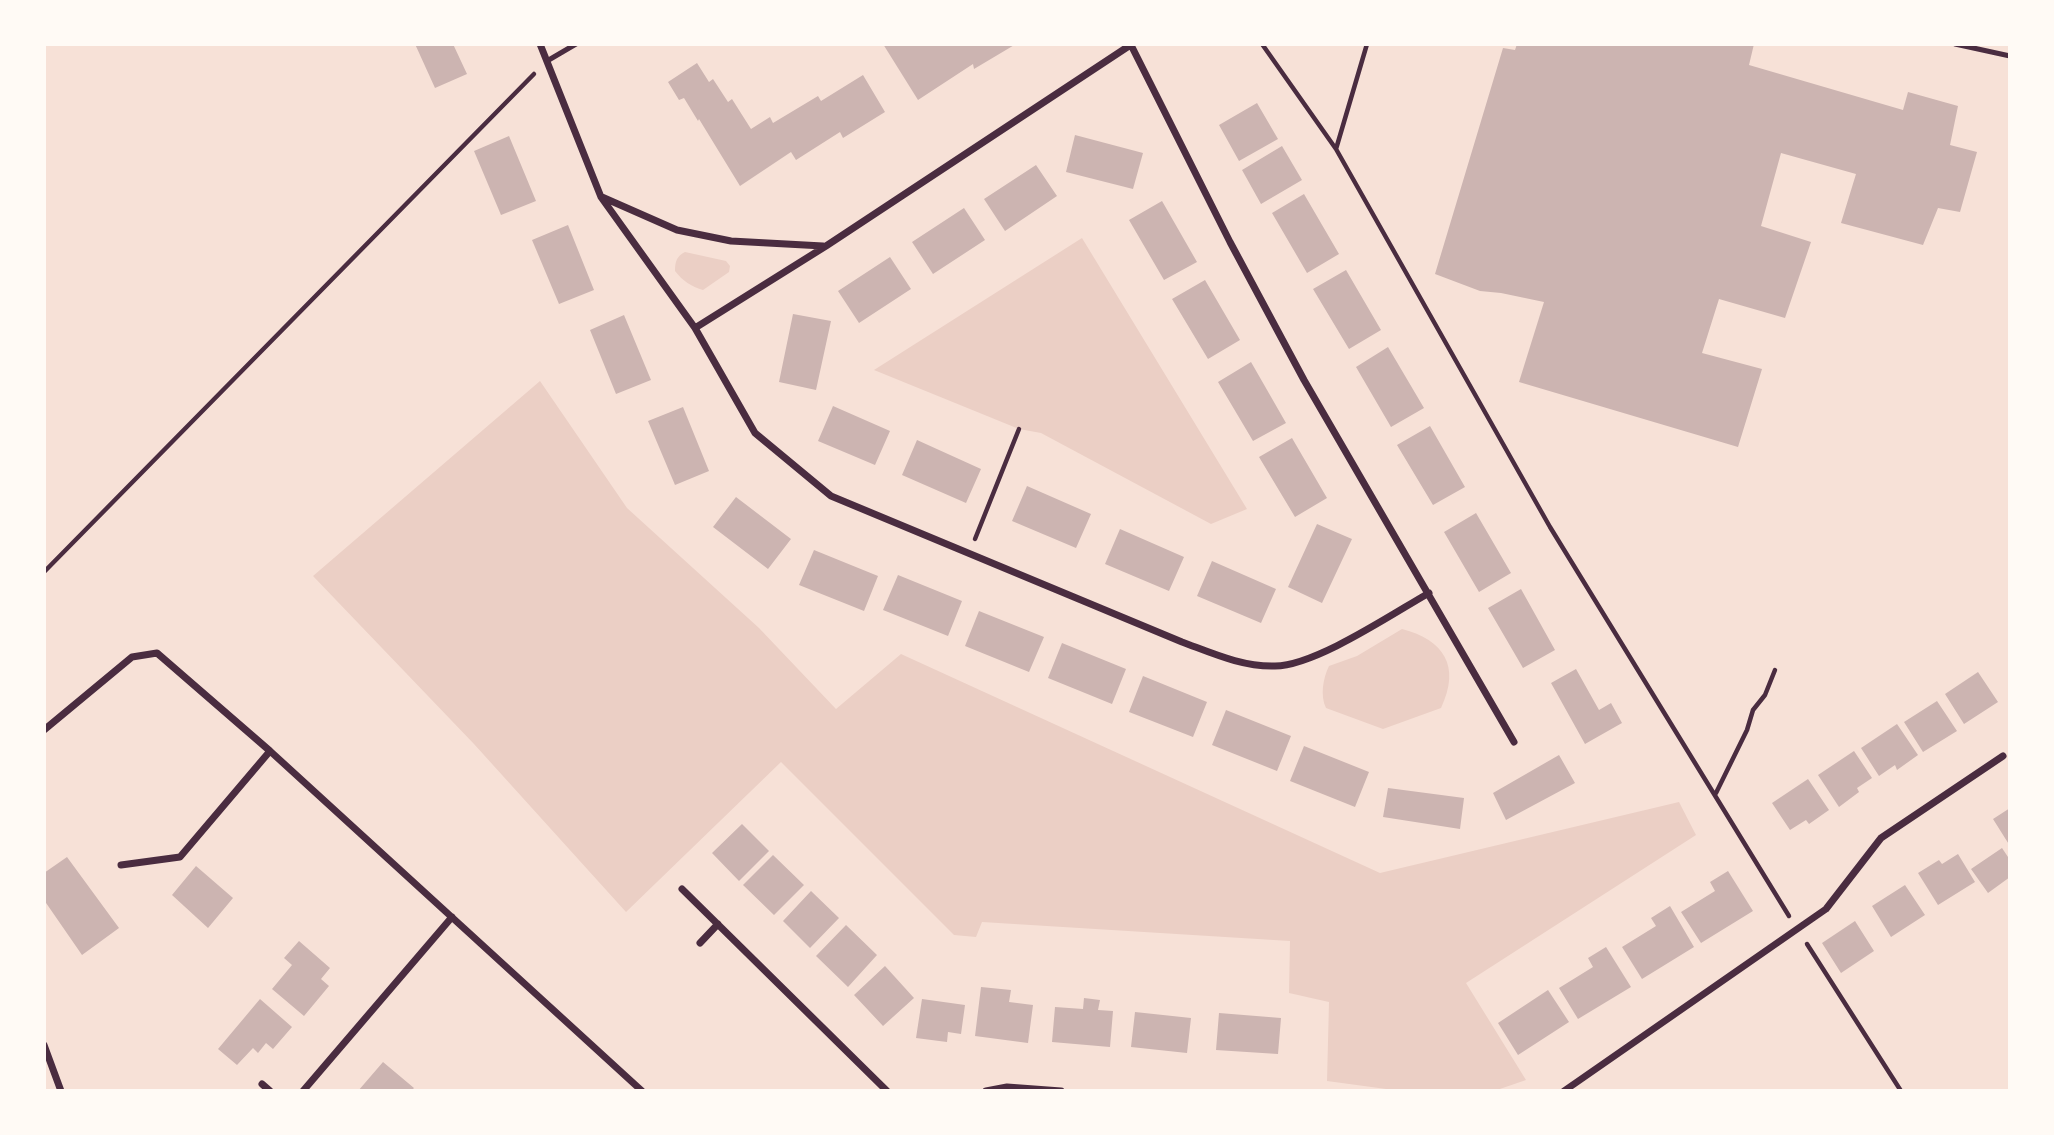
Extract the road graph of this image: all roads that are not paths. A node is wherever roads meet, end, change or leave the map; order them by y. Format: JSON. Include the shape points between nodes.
{"nodes":[{"id":1,"x":540,"y":44,"type":"edge"},
{"id":2,"x":576,"y":44,"type":"edge"},
{"id":3,"x":1132,"y":44,"type":"edge"},
{"id":4,"x":1955,"y":44,"type":"edge"},
{"id":5,"x":2010,"y":56,"type":"edge"},
{"id":6,"x":547,"y":61,"type":"junction"},
{"id":7,"x":601,"y":197,"type":"junction"},
{"id":8,"x":826,"y":246,"type":"junction"},
{"id":9,"x":695,"y":328,"type":"junction"},
{"id":10,"x":1429,"y":593,"type":"junction"},
{"id":11,"x":44,"y":730,"type":"edge"},
{"id":12,"x":1514,"y":743,"type":"dead end"},
{"id":13,"x":270,"y":751,"type":"junction"},
{"id":14,"x":2003,"y":756,"type":"dead end"},
{"id":15,"x":121,"y":865,"type":"dead end"},
{"id":16,"x":682,"y":889,"type":"dead end"},
{"id":17,"x":452,"y":917,"type":"junction"},
{"id":18,"x":718,"y":924,"type":"junction"},
{"id":19,"x":700,"y":943,"type":"dead end"},
{"id":20,"x":44,"y":1045,"type":"edge"},
{"id":21,"x":262,"y":1084,"type":"dead end"},
{"id":22,"x":61,"y":1091,"type":"edge"},
{"id":23,"x":270,"y":1091,"type":"edge"},
{"id":24,"x":303,"y":1091,"type":"edge"},
{"id":25,"x":642,"y":1091,"type":"edge"},
{"id":26,"x":887,"y":1091,"type":"edge"},
{"id":27,"x":986,"y":1091,"type":"edge"},
{"id":28,"x":1061,"y":1091,"type":"edge"},
{"id":29,"x":1564,"y":1091,"type":"edge"}],
"edges":[{"from":1,"to":6,"type":"street"},
{"from":2,"to":6,"type":"lane"},
{"from":3,"to":8,"type":"street"},
{"from":3,"to":10,"type":"street","via":[[1279,334]]},
{"from":4,"to":5,"type":"lane"},
{"from":6,"to":7,"type":"street"},
{"from":7,"to":8,"type":"street","via":[[677,230],[732,241]]},
{"from":7,"to":9,"type":"street"},
{"from":8,"to":9,"type":"street"},
{"from":9,"to":10,"type":"street","via":[[755,433],[831,496],[1240,663],[1276,666],[1306,660]]},
{"from":10,"to":12,"type":"street"},
{"from":11,"to":13,"type":"street","via":[[132,657],[157,653]]},
{"from":13,"to":15,"type":"street","via":[[180,857]]},
{"from":13,"to":17,"type":"street"},
{"from":14,"to":29,"type":"street","via":[[1881,838],[1826,909]]},
{"from":16,"to":18,"type":"street"},
{"from":17,"to":24,"type":"street"},
{"from":17,"to":25,"type":"street"},
{"from":18,"to":19,"type":"street"},
{"from":18,"to":26,"type":"street"},
{"from":20,"to":22,"type":"street"},
{"from":21,"to":23,"type":"street"},
{"from":27,"to":28,"type":"street","via":[[1007,1087]]}]}
